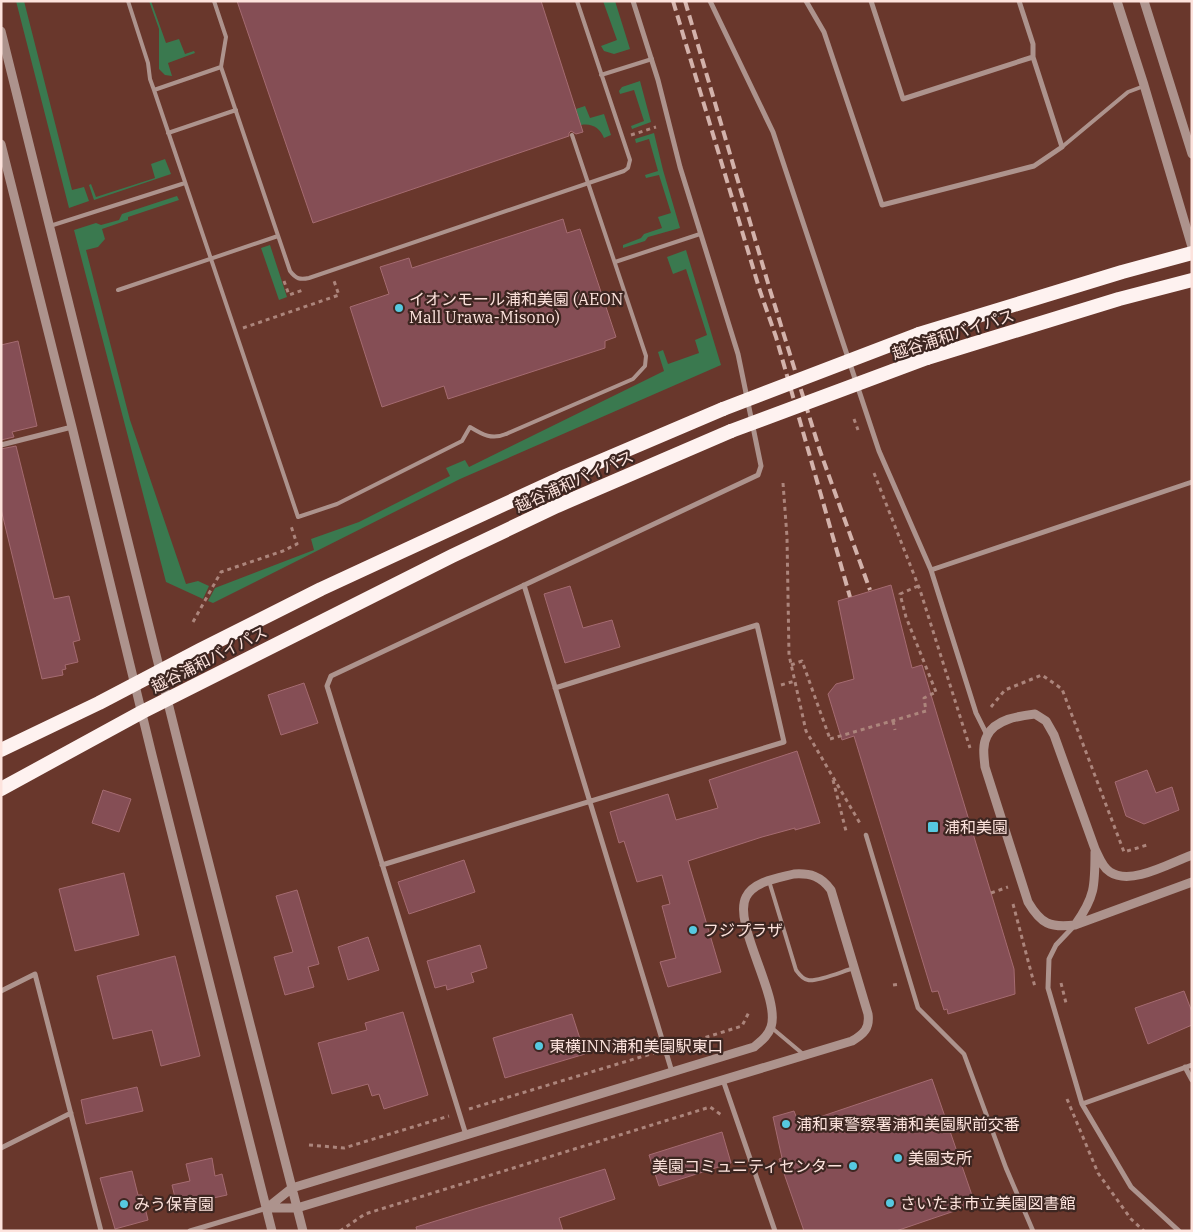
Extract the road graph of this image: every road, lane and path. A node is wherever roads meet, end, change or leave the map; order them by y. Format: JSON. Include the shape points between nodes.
{"nodes":[{"id":1,"x":128,"y":1,"type":"edge"},
{"id":2,"x":214,"y":1,"type":"edge"},
{"id":3,"x":577,"y":1,"type":"edge"},
{"id":4,"x":633,"y":1,"type":"edge"},
{"id":5,"x":710,"y":1,"type":"edge"},
{"id":6,"x":806,"y":1,"type":"edge"},
{"id":7,"x":871,"y":1,"type":"edge"},
{"id":8,"x":1019,"y":1,"type":"edge"},
{"id":9,"x":1117,"y":1,"type":"edge"},
{"id":10,"x":1144,"y":1,"type":"edge"},
{"id":11,"x":1,"y":31,"type":"edge"},
{"id":12,"x":1033,"y":57,"type":"junction"},
{"id":13,"x":652,"y":60,"type":"junction"},
{"id":14,"x":221,"y":67,"type":"junction"},
{"id":15,"x":602,"y":75,"type":"junction"},
{"id":16,"x":1144,"y":86,"type":"junction"},
{"id":17,"x":154,"y":90,"type":"junction"},
{"id":18,"x":236,"y":110,"type":"junction"},
{"id":19,"x":168,"y":133,"type":"junction"},
{"id":20,"x":572,"y":135,"type":"dead end"},
{"id":21,"x":1,"y":144,"type":"edge"},
{"id":22,"x":1062,"y":147,"type":"junction"},
{"id":23,"x":1192,"y":154,"type":"edge"},
{"id":24,"x":185,"y":183,"type":"junction"},
{"id":25,"x":50,"y":226,"type":"junction"},
{"id":26,"x":700,"y":234,"type":"junction"},
{"id":27,"x":278,"y":236,"type":"junction"},
{"id":28,"x":1192,"y":247,"type":"edge"},
{"id":29,"x":1192,"y":252,"type":"edge"},
{"id":30,"x":210,"y":258,"type":"junction"},
{"id":31,"x":614,"y":262,"type":"junction"},
{"id":32,"x":343,"y":277,"type":"dead end"},
{"id":33,"x":283,"y":279,"type":"dead end"},
{"id":34,"x":334,"y":280,"type":"junction"},
{"id":35,"x":1192,"y":280,"type":"edge"},
{"id":36,"x":325,"y":283,"type":"dead end"},
{"id":37,"x":307,"y":289,"type":"dead end"},
{"id":38,"x":118,"y":290,"type":"dead end"},
{"id":39,"x":235,"y":330,"type":"junction"},
{"id":40,"x":854,"y":419,"type":"dead end"},
{"id":41,"x":72,"y":427,"type":"junction"},
{"id":42,"x":860,"y":437,"type":"dead end"},
{"id":43,"x":1,"y":445,"type":"edge"},
{"id":44,"x":871,"y":464,"type":"dead end"},
{"id":45,"x":1192,"y":482,"type":"edge"},
{"id":46,"x":783,"y":483,"type":"dead end"},
{"id":47,"x":290,"y":521,"type":"dead end"},
{"id":48,"x":931,"y":570,"type":"junction"},
{"id":49,"x":524,"y":585,"type":"junction"},
{"id":50,"x":918,"y":586,"type":"junction"},
{"id":51,"x":192,"y":622,"type":"dead end"},
{"id":52,"x":791,"y":664,"type":"junction"},
{"id":53,"x":161,"y":670,"type":"junction"},
{"id":54,"x":135,"y":684,"type":"junction"},
{"id":55,"x":555,"y":688,"type":"junction"},
{"id":56,"x":168,"y":700,"type":"junction"},
{"id":57,"x":142,"y":712,"type":"junction"},
{"id":58,"x":892,"y":721,"type":"junction"},
{"id":59,"x":894,"y":730,"type":"dead end"},
{"id":60,"x":987,"y":735,"type":"junction"},
{"id":61,"x":1,"y":750,"type":"edge"},
{"id":62,"x":971,"y":753,"type":"dead end"},
{"id":63,"x":832,"y":776,"type":"junction"},
{"id":64,"x":1,"y":788,"type":"edge"},
{"id":65,"x":590,"y":801,"type":"junction"},
{"id":66,"x":846,"y":831,"type":"dead end"},
{"id":67,"x":866,"y":835,"type":"joint"},
{"id":68,"x":1095,"y":849,"type":"junction"},
{"id":69,"x":1192,"y":855,"type":"edge"},
{"id":70,"x":382,"y":865,"type":"junction"},
{"id":71,"x":1005,"y":878,"type":"dead end"},
{"id":72,"x":768,"y":881,"type":"junction"},
{"id":73,"x":1192,"y":882,"type":"edge"},
{"id":74,"x":1008,"y":887,"type":"junction"},
{"id":75,"x":991,"y":893,"type":"dead end"},
{"id":76,"x":1075,"y":925,"type":"junction"},
{"id":77,"x":854,"y":968,"type":"junction"},
{"id":78,"x":1061,"y":982,"type":"dead end"},
{"id":79,"x":1,"y":991,"type":"edge"},
{"id":80,"x":1038,"y":994,"type":"dead end"},
{"id":81,"x":1067,"y":1006,"type":"dead end"},
{"id":82,"x":749,"y":1012,"type":"dead end"},
{"id":83,"x":771,"y":1027,"type":"junction"},
{"id":84,"x":665,"y":1050,"type":"junction"},
{"id":85,"x":804,"y":1055,"type":"junction"},
{"id":86,"x":1192,"y":1065,"type":"edge"},
{"id":87,"x":1185,"y":1067,"type":"junction"},
{"id":88,"x":672,"y":1072,"type":"junction"},
{"id":89,"x":723,"y":1080,"type":"junction"},
{"id":90,"x":1192,"y":1080,"type":"edge"},
{"id":91,"x":1066,"y":1097,"type":"dead end"},
{"id":92,"x":1082,"y":1104,"type":"junction"},
{"id":93,"x":459,"y":1112,"type":"junction"},
{"id":94,"x":71,"y":1113,"type":"junction"},
{"id":95,"x":723,"y":1116,"type":"dead end"},
{"id":96,"x":466,"y":1136,"type":"junction"},
{"id":97,"x":309,"y":1145,"type":"dead end"},
{"id":98,"x":1,"y":1148,"type":"edge"},
{"id":99,"x":292,"y":1188,"type":"junction"},
{"id":100,"x":267,"y":1208,"type":"junction"},
{"id":101,"x":297,"y":1208,"type":"junction"},
{"id":102,"x":101,"y":1231,"type":"edge"},
{"id":103,"x":190,"y":1231,"type":"edge"},
{"id":104,"x":272,"y":1231,"type":"edge"},
{"id":105,"x":303,"y":1231,"type":"edge"},
{"id":106,"x":340,"y":1231,"type":"edge"},
{"id":107,"x":775,"y":1231,"type":"edge"},
{"id":108,"x":1033,"y":1231,"type":"edge"},
{"id":109,"x":1144,"y":1231,"type":"edge"},
{"id":110,"x":1179,"y":1231,"type":"edge"}],
"edges":[{"from":1,"to":17,"type":"lane"},
{"from":2,"to":14,"type":"lane","via":[[226,37]]},
{"from":3,"to":15,"type":"lane"},
{"from":4,"to":13,"type":"street"},
{"from":5,"to":48,"type":"street","via":[[773,132],[879,450]]},
{"from":6,"to":22,"type":"street","via":[[824,32],[882,206],[1034,166]]},
{"from":7,"to":12,"type":"street","via":[[903,99]]},
{"from":8,"to":12,"type":"street","via":[[1033,44]]},
{"from":9,"to":16,"type":"street"},
{"from":10,"to":23,"type":"street"},
{"from":11,"to":25,"type":"street"},
{"from":12,"to":22,"type":"street"},
{"from":13,"to":15,"type":"lane"},
{"from":13,"to":26,"type":"street"},
{"from":14,"to":17,"type":"lane"},
{"from":14,"to":18,"type":"lane"},
{"from":15,"to":27,"type":"lane","via":[[630,160],[624,171],[309,278],[294,277]]},
{"from":16,"to":22,"type":"lane","via":[[1128,92]]},
{"from":16,"to":28,"type":"street"},
{"from":17,"to":19,"type":"lane"},
{"from":18,"to":19,"type":"lane"},
{"from":18,"to":27,"type":"lane"},
{"from":19,"to":24,"type":"lane"},
{"from":20,"to":31,"type":"lane","bridge":true},
{"from":21,"to":41,"type":"street"},
{"from":24,"to":25,"type":"lane"},
{"from":24,"to":30,"type":"lane"},
{"from":25,"to":53,"type":"street"},
{"from":26,"to":31,"type":"lane"},
{"from":26,"to":49,"type":"street","via":[[738,354],[761,466],[758,475]]},
{"from":27,"to":30,"type":"lane"},
{"from":29,"to":53,"type":"highway","name":"越谷浦和バイパス","bridge":true,"via":[[919,334],[724,409],[561,478],[321,589]]},
{"from":30,"to":38,"type":"lane"},
{"from":30,"to":39,"type":"lane"},
{"from":31,"to":39,"type":"lane","bridge":true,"via":[[646,356],[645,366],[633,379],[499,437],[490,437],[470,428],[462,440],[337,504],[298,517]]},
{"from":32,"to":34,"type":"path"},
{"from":33,"to":37,"type":"path","via":[[289,296]]},
{"from":34,"to":36,"type":"path"},
{"from":34,"to":39,"type":"path","via":[[339,295]]},
{"from":35,"to":56,"type":"highway","name":"越谷浦和バイパス","bridge":true,"via":[[928,358],[731,431],[557,506]]},
{"from":40,"to":42,"type":"path"},
{"from":41,"to":43,"type":"street"},
{"from":41,"to":54,"type":"street"},
{"from":44,"to":50,"type":"path"},
{"from":45,"to":48,"type":"street"},
{"from":46,"to":52,"type":"path"},
{"from":47,"to":51,"type":"path","via":[[297,544],[221,572]]},
{"from":48,"to":60,"type":"street","via":[[976,713]]},
{"from":49,"to":55,"type":"street"},
{"from":49,"to":70,"type":"street","via":[[331,676],[327,686]]},
{"from":50,"to":58,"type":"path","bridge":true,"via":[[900,594],[906,618],[936,692],[924,698],[926,711]]},
{"from":50,"to":62,"type":"path"},
{"from":52,"to":58,"type":"path","bridge":true,"via":[[802,661],[830,739]]},
{"from":52,"to":63,"type":"path","via":[[806,731]]},
{"from":53,"to":54,"type":"highway","name":"越谷浦和バイパス"},
{"from":53,"to":56,"type":"street"},
{"from":54,"to":57,"type":"street"},
{"from":54,"to":61,"type":"highway","name":"越谷浦和バイパス"},
{"from":55,"to":65,"type":"street"},
{"from":55,"to":65,"type":"street","via":[[757,625],[784,742]]},
{"from":56,"to":57,"type":"highway","name":"越谷浦和バイパス"},
{"from":56,"to":99,"type":"street"},
{"from":57,"to":64,"type":"highway","name":"越谷浦和バイパス"},
{"from":57,"to":100,"type":"street"},
{"from":58,"to":59,"type":"path"},
{"from":60,"to":68,"type":"street","via":[[998,724],[1016,716],[1035,714],[1046,721]]},
{"from":60,"to":76,"type":"street","via":[[985,767],[1028,902],[1035,915],[1045,923],[1059,927]]},
{"from":63,"to":66,"type":"path"},
{"from":63,"to":67,"type":"path"},
{"from":65,"to":70,"type":"street"},
{"from":65,"to":84,"type":"street"},
{"from":67,"to":108,"type":"street","via":[[918,1008],[964,1054]]},
{"from":68,"to":69,"type":"street","via":[[1108,871],[1130,877]]},
{"from":68,"to":76,"type":"street","via":[[1092,895]]},
{"from":70,"to":93,"type":"street"},
{"from":71,"to":74,"type":"path"},
{"from":72,"to":77,"type":"street","via":[[794,874],[816,876],[825,881],[831,890]]},
{"from":72,"to":77,"type":"lane","via":[[796,970],[801,976],[814,980]]},
{"from":72,"to":83,"type":"street","via":[[746,897],[744,909],[769,1000],[773,1018]]},
{"from":73,"to":76,"type":"street"},
{"from":74,"to":75,"type":"path"},
{"from":74,"to":80,"type":"path"},
{"from":76,"to":92,"type":"street","via":[[1056,945],[1049,959],[1048,988]]},
{"from":77,"to":85,"type":"street","via":[[868,1014],[867,1029],[852,1041]]},
{"from":78,"to":81,"type":"path"},
{"from":79,"to":94,"type":"street","via":[[35,974]]},
{"from":82,"to":84,"type":"path","via":[[742,1026]]},
{"from":83,"to":85,"type":"lane"},
{"from":83,"to":88,"type":"street","via":[[765,1038],[754,1047]]},
{"from":84,"to":88,"type":"street"},
{"from":84,"to":93,"type":"path"},
{"from":85,"to":89,"type":"street"},
{"from":86,"to":87,"type":"street"},
{"from":87,"to":90,"type":"street"},
{"from":87,"to":92,"type":"street"},
{"from":88,"to":96,"type":"street"},
{"from":89,"to":101,"type":"street"},
{"from":89,"to":107,"type":"street"},
{"from":91,"to":109,"type":"path","via":[[1098,1173],[1131,1219]]},
{"from":92,"to":110,"type":"street","via":[[1131,1187]]},
{"from":93,"to":96,"type":"street"},
{"from":93,"to":97,"type":"path","via":[[344,1148]]},
{"from":94,"to":98,"type":"street"},
{"from":94,"to":102,"type":"street"},
{"from":95,"to":106,"type":"path","via":[[710,1108],[365,1214]]},
{"from":96,"to":99,"type":"street"},
{"from":99,"to":100,"type":"street"},
{"from":99,"to":101,"type":"street"},
{"from":100,"to":101,"type":"street"},
{"from":100,"to":103,"type":"street"},
{"from":100,"to":104,"type":"street"},
{"from":101,"to":105,"type":"street"}]}
